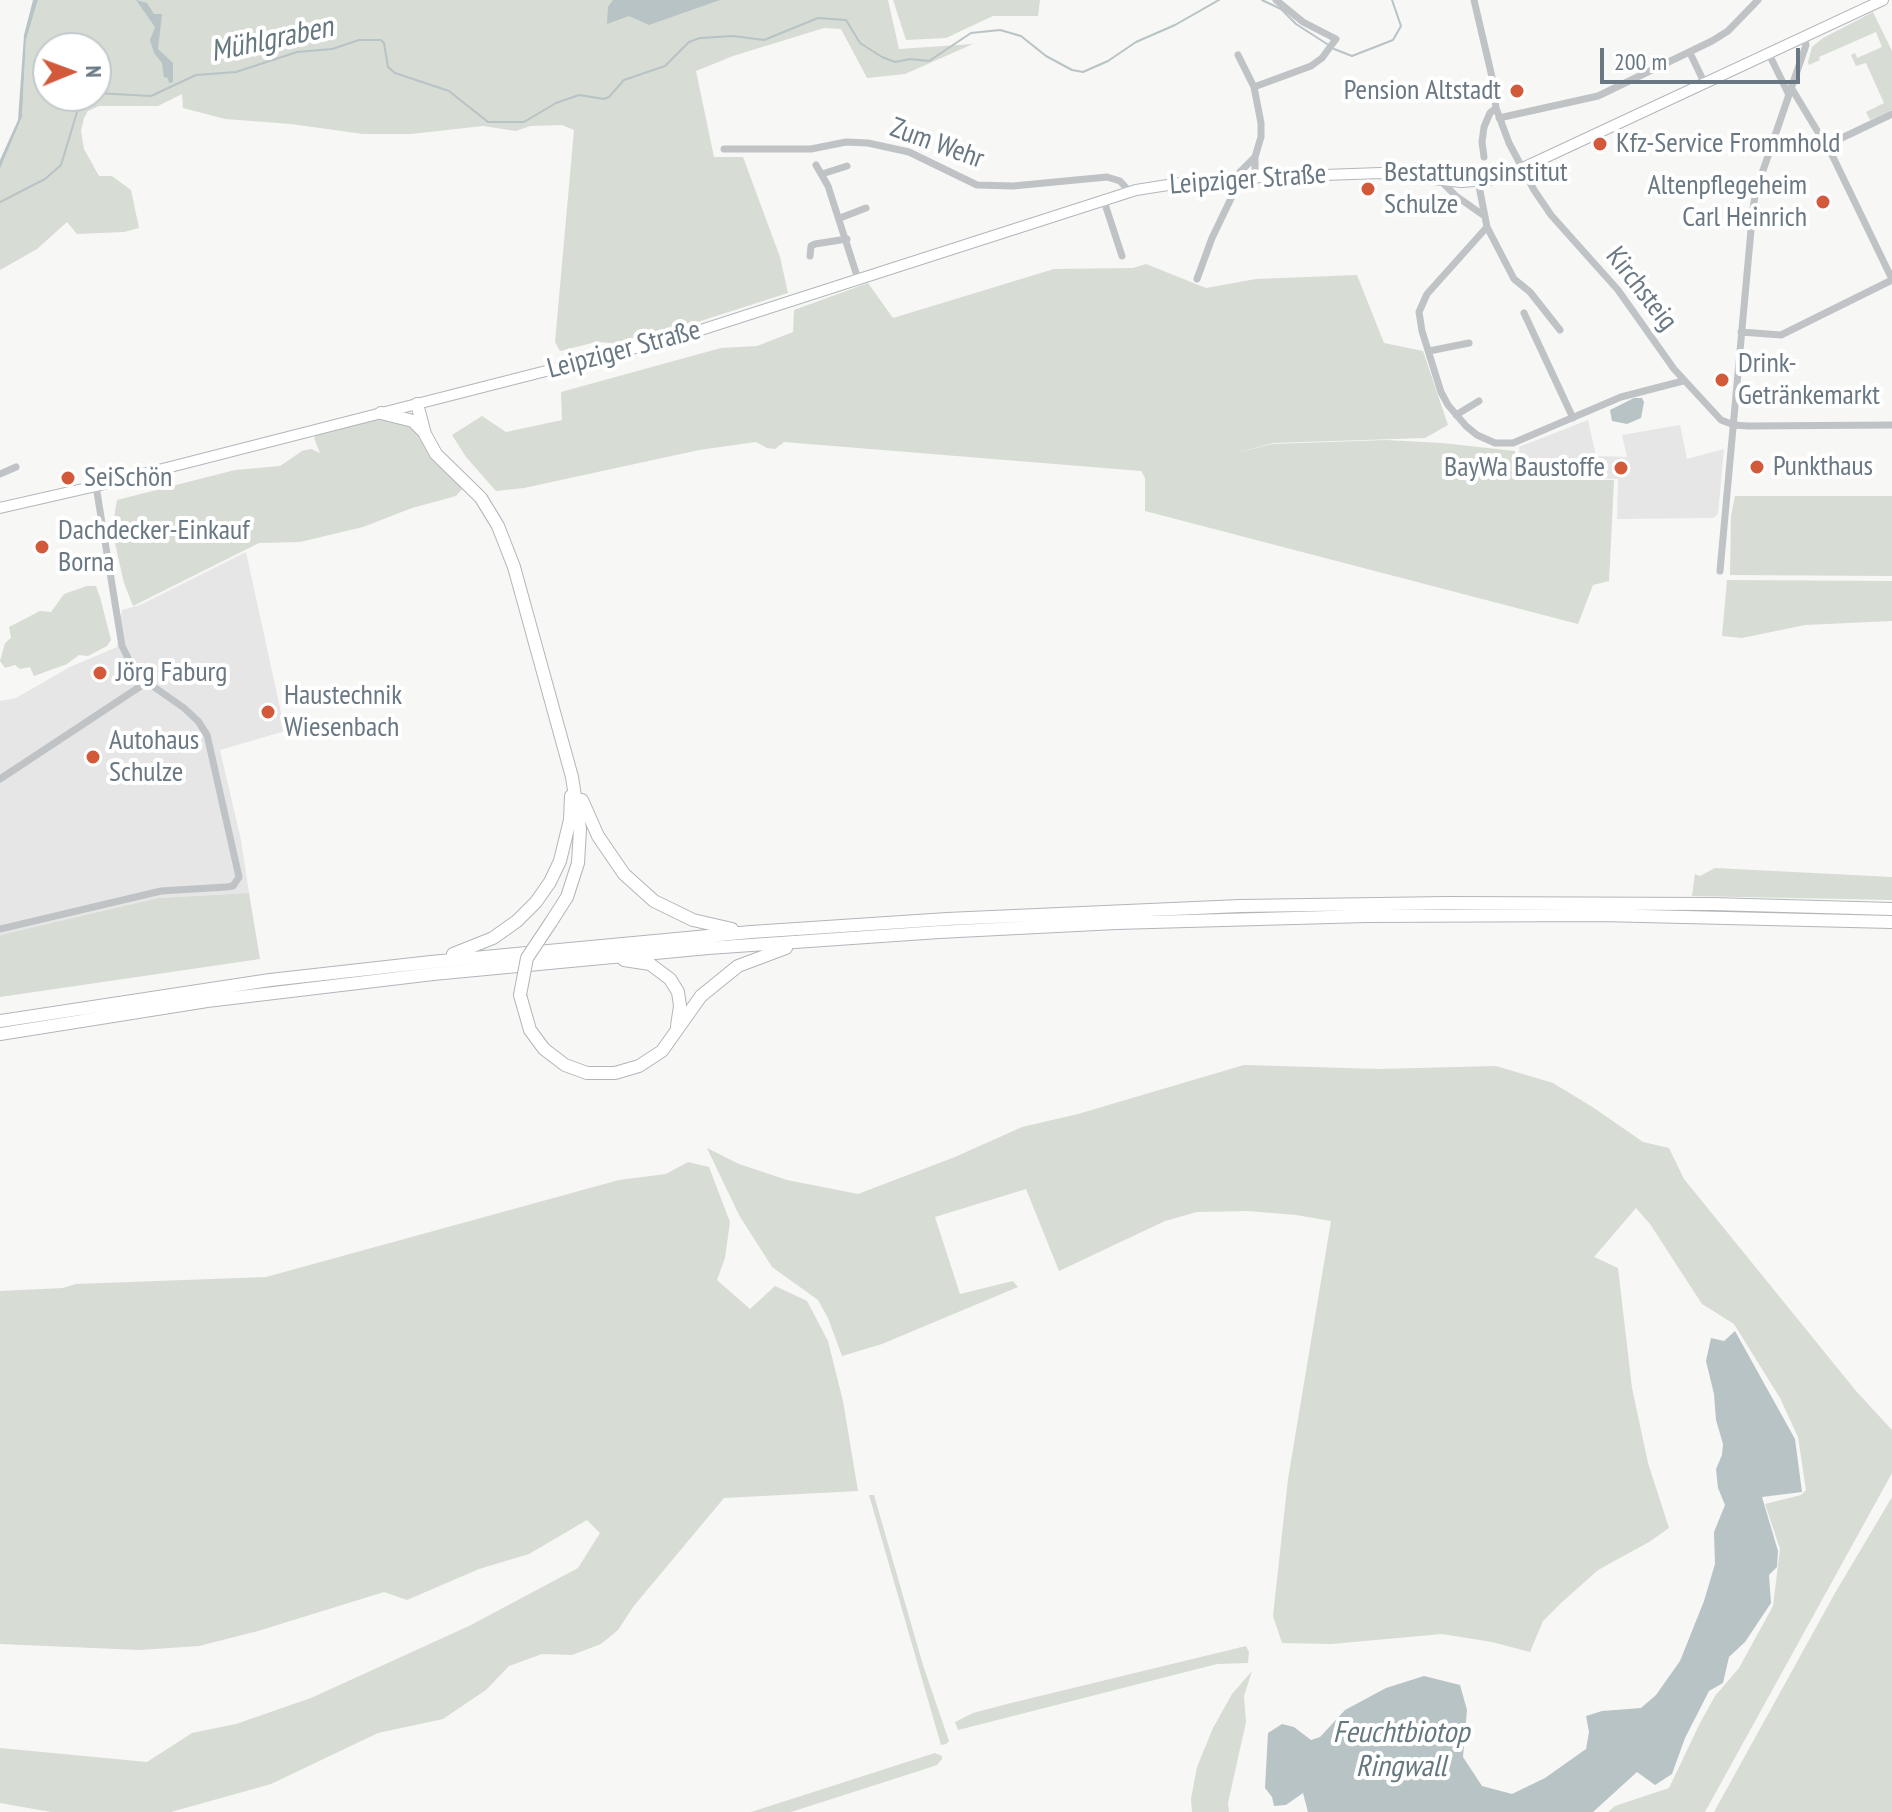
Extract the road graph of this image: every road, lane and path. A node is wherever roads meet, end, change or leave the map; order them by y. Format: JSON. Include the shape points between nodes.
{"nodes":[{"id":1,"x":1276,"y":0,"type":"edge"},
{"id":2,"x":1474,"y":0,"type":"edge"},
{"id":3,"x":1755,"y":1,"type":"edge"},
{"id":4,"x":1879,"y":1,"type":"edge"},
{"id":5,"x":1804,"y":35,"type":"junction"},
{"id":6,"x":1768,"y":52,"type":"junction"},
{"id":7,"x":1690,"y":53,"type":"junction"},
{"id":8,"x":1238,"y":55,"type":"dead end"},
{"id":9,"x":1704,"y":82,"type":"junction"},
{"id":10,"x":1254,"y":87,"type":"junction"},
{"id":11,"x":1790,"y":92,"type":"junction"},
{"id":12,"x":1496,"y":108,"type":"junction"},
{"id":13,"x":1892,"y":114,"type":"edge"},
{"id":14,"x":1499,"y":118,"type":"junction"},
{"id":15,"x":1827,"y":145,"type":"junction"},
{"id":16,"x":724,"y":149,"type":"dead end"},
{"id":17,"x":1255,"y":157,"type":"junction"},
{"id":18,"x":1484,"y":157,"type":"dead end"},
{"id":19,"x":816,"y":165,"type":"dead end"},
{"id":20,"x":847,"y":166,"type":"dead end"},
{"id":21,"x":1523,"y":169,"type":"junction"},
{"id":22,"x":822,"y":174,"type":"junction"},
{"id":23,"x":1241,"y":176,"type":"junction"},
{"id":24,"x":1255,"y":178,"type":"junction"},
{"id":25,"x":1441,"y":181,"type":"junction"},
{"id":26,"x":1478,"y":181,"type":"junction"},
{"id":27,"x":1129,"y":191,"type":"junction"},
{"id":28,"x":1103,"y":198,"type":"junction"},
{"id":29,"x":866,"y":208,"type":"dead end"},
{"id":30,"x":1483,"y":215,"type":"junction"},
{"id":31,"x":840,"y":218,"type":"junction"},
{"id":32,"x":1487,"y":227,"type":"junction"},
{"id":33,"x":847,"y":239,"type":"junction"},
{"id":34,"x":810,"y":256,"type":"dead end"},
{"id":35,"x":1122,"y":256,"type":"dead end"},
{"id":36,"x":858,"y":279,"type":"junction"},
{"id":37,"x":1197,"y":279,"type":"dead end"},
{"id":38,"x":1892,"y":279,"type":"edge"},
{"id":39,"x":1524,"y":313,"type":"dead end"},
{"id":40,"x":1560,"y":330,"type":"dead end"},
{"id":41,"x":1741,"y":332,"type":"junction"},
{"id":42,"x":1469,"y":343,"type":"dead end"},
{"id":43,"x":1429,"y":351,"type":"junction"},
{"id":44,"x":1683,"y":381,"type":"junction"},
{"id":45,"x":1479,"y":401,"type":"dead end"},
{"id":46,"x":417,"y":404,"type":"junction"},
{"id":47,"x":381,"y":413,"type":"junction"},
{"id":48,"x":1456,"y":415,"type":"junction"},
{"id":49,"x":1573,"y":418,"type":"junction"},
{"id":50,"x":1734,"y":425,"type":"junction"},
{"id":51,"x":1892,"y":425,"type":"edge"},
{"id":52,"x":425,"y":434,"type":"junction"},
{"id":53,"x":16,"y":467,"type":"dead end"},
{"id":54,"x":0,"y":474,"type":"edge"},
{"id":55,"x":96,"y":486,"type":"junction"},
{"id":56,"x":0,"y":507,"type":"edge"},
{"id":57,"x":1720,"y":571,"type":"dead end"},
{"id":58,"x":147,"y":682,"type":"junction"},
{"id":59,"x":572,"y":777,"type":"junction"},
{"id":60,"x":0,"y":779,"type":"edge"},
{"id":61,"x":1892,"y":909,"type":"edge"},
{"id":62,"x":1892,"y":922,"type":"edge"},
{"id":63,"x":0,"y":929,"type":"edge"},
{"id":64,"x":751,"y":932,"type":"junction"},
{"id":65,"x":825,"y":939,"type":"junction"},
{"id":66,"x":605,"y":957,"type":"junction"},
{"id":67,"x":431,"y":962,"type":"junction"},
{"id":68,"x":0,"y":1021,"type":"edge"},
{"id":69,"x":0,"y":1034,"type":"edge"},
{"id":70,"x":673,"y":1037,"type":"junction"}],
"edges":[{"from":1,"to":10,"type":"street","via":[[1336,39],[1311,66]]},
{"from":2,"to":12,"type":"street","name":"Kirchsteig"},
{"from":3,"to":7,"type":"street","via":[[1728,31]]},
{"from":4,"to":5,"type":"street","name":"Leipziger Straße"},
{"from":5,"to":6,"type":"street","name":"Leipziger Straße"},
{"from":5,"to":11,"type":"street","via":[[1806,45]]},
{"from":6,"to":9,"type":"street","name":"Leipziger Straße"},
{"from":6,"to":11,"type":"street"},
{"from":7,"to":9,"type":"street"},
{"from":7,"to":14,"type":"street","via":[[1598,96]]},
{"from":8,"to":10,"type":"street"},
{"from":9,"to":21,"type":"street","name":"Leipziger Straße"},
{"from":10,"to":17,"type":"street","via":[[1261,123]]},
{"from":11,"to":15,"type":"street"},
{"from":11,"to":41,"type":"street","via":[[1756,191]]},
{"from":12,"to":14,"type":"street","name":"Kirchsteig"},
{"from":12,"to":18,"type":"street","via":[[1484,127]]},
{"from":13,"to":15,"type":"street"},
{"from":14,"to":21,"type":"street","name":"Kirchsteig"},
{"from":15,"to":38,"type":"street"},
{"from":16,"to":27,"type":"street","name":"Zum Wehr","via":[[868,143],[909,152],[977,185],[1107,177]]},
{"from":17,"to":23,"type":"street"},
{"from":17,"to":24,"type":"street"},
{"from":19,"to":22,"type":"street"},
{"from":20,"to":22,"type":"street"},
{"from":21,"to":26,"type":"street","name":"Leipziger Straße"},
{"from":21,"to":44,"type":"street","name":"Kirchsteig","via":[[1551,215],[1618,290]]},
{"from":22,"to":31,"type":"street"},
{"from":23,"to":24,"type":"street","name":"Leipziger Straße"},
{"from":23,"to":27,"type":"street","name":"Leipziger Straße"},
{"from":23,"to":37,"type":"street"},
{"from":24,"to":25,"type":"street","name":"Leipziger Straße","via":[[1381,173]]},
{"from":25,"to":26,"type":"street","name":"Leipziger Straße"},
{"from":25,"to":30,"type":"street"},
{"from":26,"to":30,"type":"street"},
{"from":27,"to":28,"type":"street","name":"Leipziger Straße"},
{"from":28,"to":35,"type":"street"},
{"from":28,"to":36,"type":"street","name":"Leipziger Straße"},
{"from":29,"to":31,"type":"street"},
{"from":30,"to":32,"type":"street"},
{"from":31,"to":33,"type":"street"},
{"from":32,"to":40,"type":"street","via":[[1514,279]]},
{"from":32,"to":43,"type":"street","via":[[1427,294],[1419,312]]},
{"from":33,"to":34,"type":"street","via":[[815,244]]},
{"from":33,"to":36,"type":"street"},
{"from":36,"to":46,"type":"street","name":"Leipziger Straße","via":[[679,337]]},
{"from":38,"to":41,"type":"street","via":[[1781,335]]},
{"from":39,"to":49,"type":"street"},
{"from":41,"to":50,"type":"street"},
{"from":42,"to":43,"type":"street"},
{"from":43,"to":48,"type":"street","via":[[1441,392]]},
{"from":44,"to":49,"type":"street","via":[[1628,395]]},
{"from":44,"to":50,"type":"street","name":"Kirchsteig","via":[[1721,420]]},
{"from":45,"to":48,"type":"street"},
{"from":46,"to":47,"type":"street","name":"Leipziger Straße"},
{"from":46,"to":52,"type":"highway"},
{"from":47,"to":52,"type":"highway","via":[[413,421]]},
{"from":47,"to":55,"type":"street","name":"Leipziger Straße"},
{"from":48,"to":49,"type":"street","via":[[1477,435],[1503,445]]},
{"from":50,"to":51,"type":"street"},
{"from":50,"to":57,"type":"street"},
{"from":52,"to":59,"type":"highway","via":[[436,454],[481,498],[498,526]]},
{"from":53,"to":54,"type":"street"},
{"from":55,"to":56,"type":"street","name":"Leipziger Straße"},
{"from":55,"to":58,"type":"street","via":[[122,646]]},
{"from":58,"to":60,"type":"street"},
{"from":58,"to":63,"type":"street","via":[[184,708],[207,735],[239,867],[237,882],[161,891]]},
{"from":59,"to":64,"type":"highway","via":[[598,836],[624,874],[654,901],[693,920]]},
{"from":59,"to":67,"type":"highway","via":[[570,820],[560,861],[536,902],[493,938]]},
{"from":59,"to":70,"type":"highway","bridge":true,"via":[[580,829],[578,863],[567,897],[527,958],[520,995],[530,1030],[565,1065],[587,1073],[639,1066]]},
{"from":61,"to":64,"type":"highway","via":[[1343,904],[1044,914]]},
{"from":62,"to":65,"type":"highway","via":[[1355,916]]},
{"from":64,"to":67,"type":"highway"},
{"from":65,"to":66,"type":"highway"},
{"from":65,"to":70,"type":"highway","via":[[738,966],[701,996]]},
{"from":66,"to":69,"type":"highway","via":[[237,997]]},
{"from":66,"to":70,"type":"highway","via":[[650,964],[670,979],[680,1006]]},
{"from":67,"to":68,"type":"highway","via":[[224,986]]}]}
